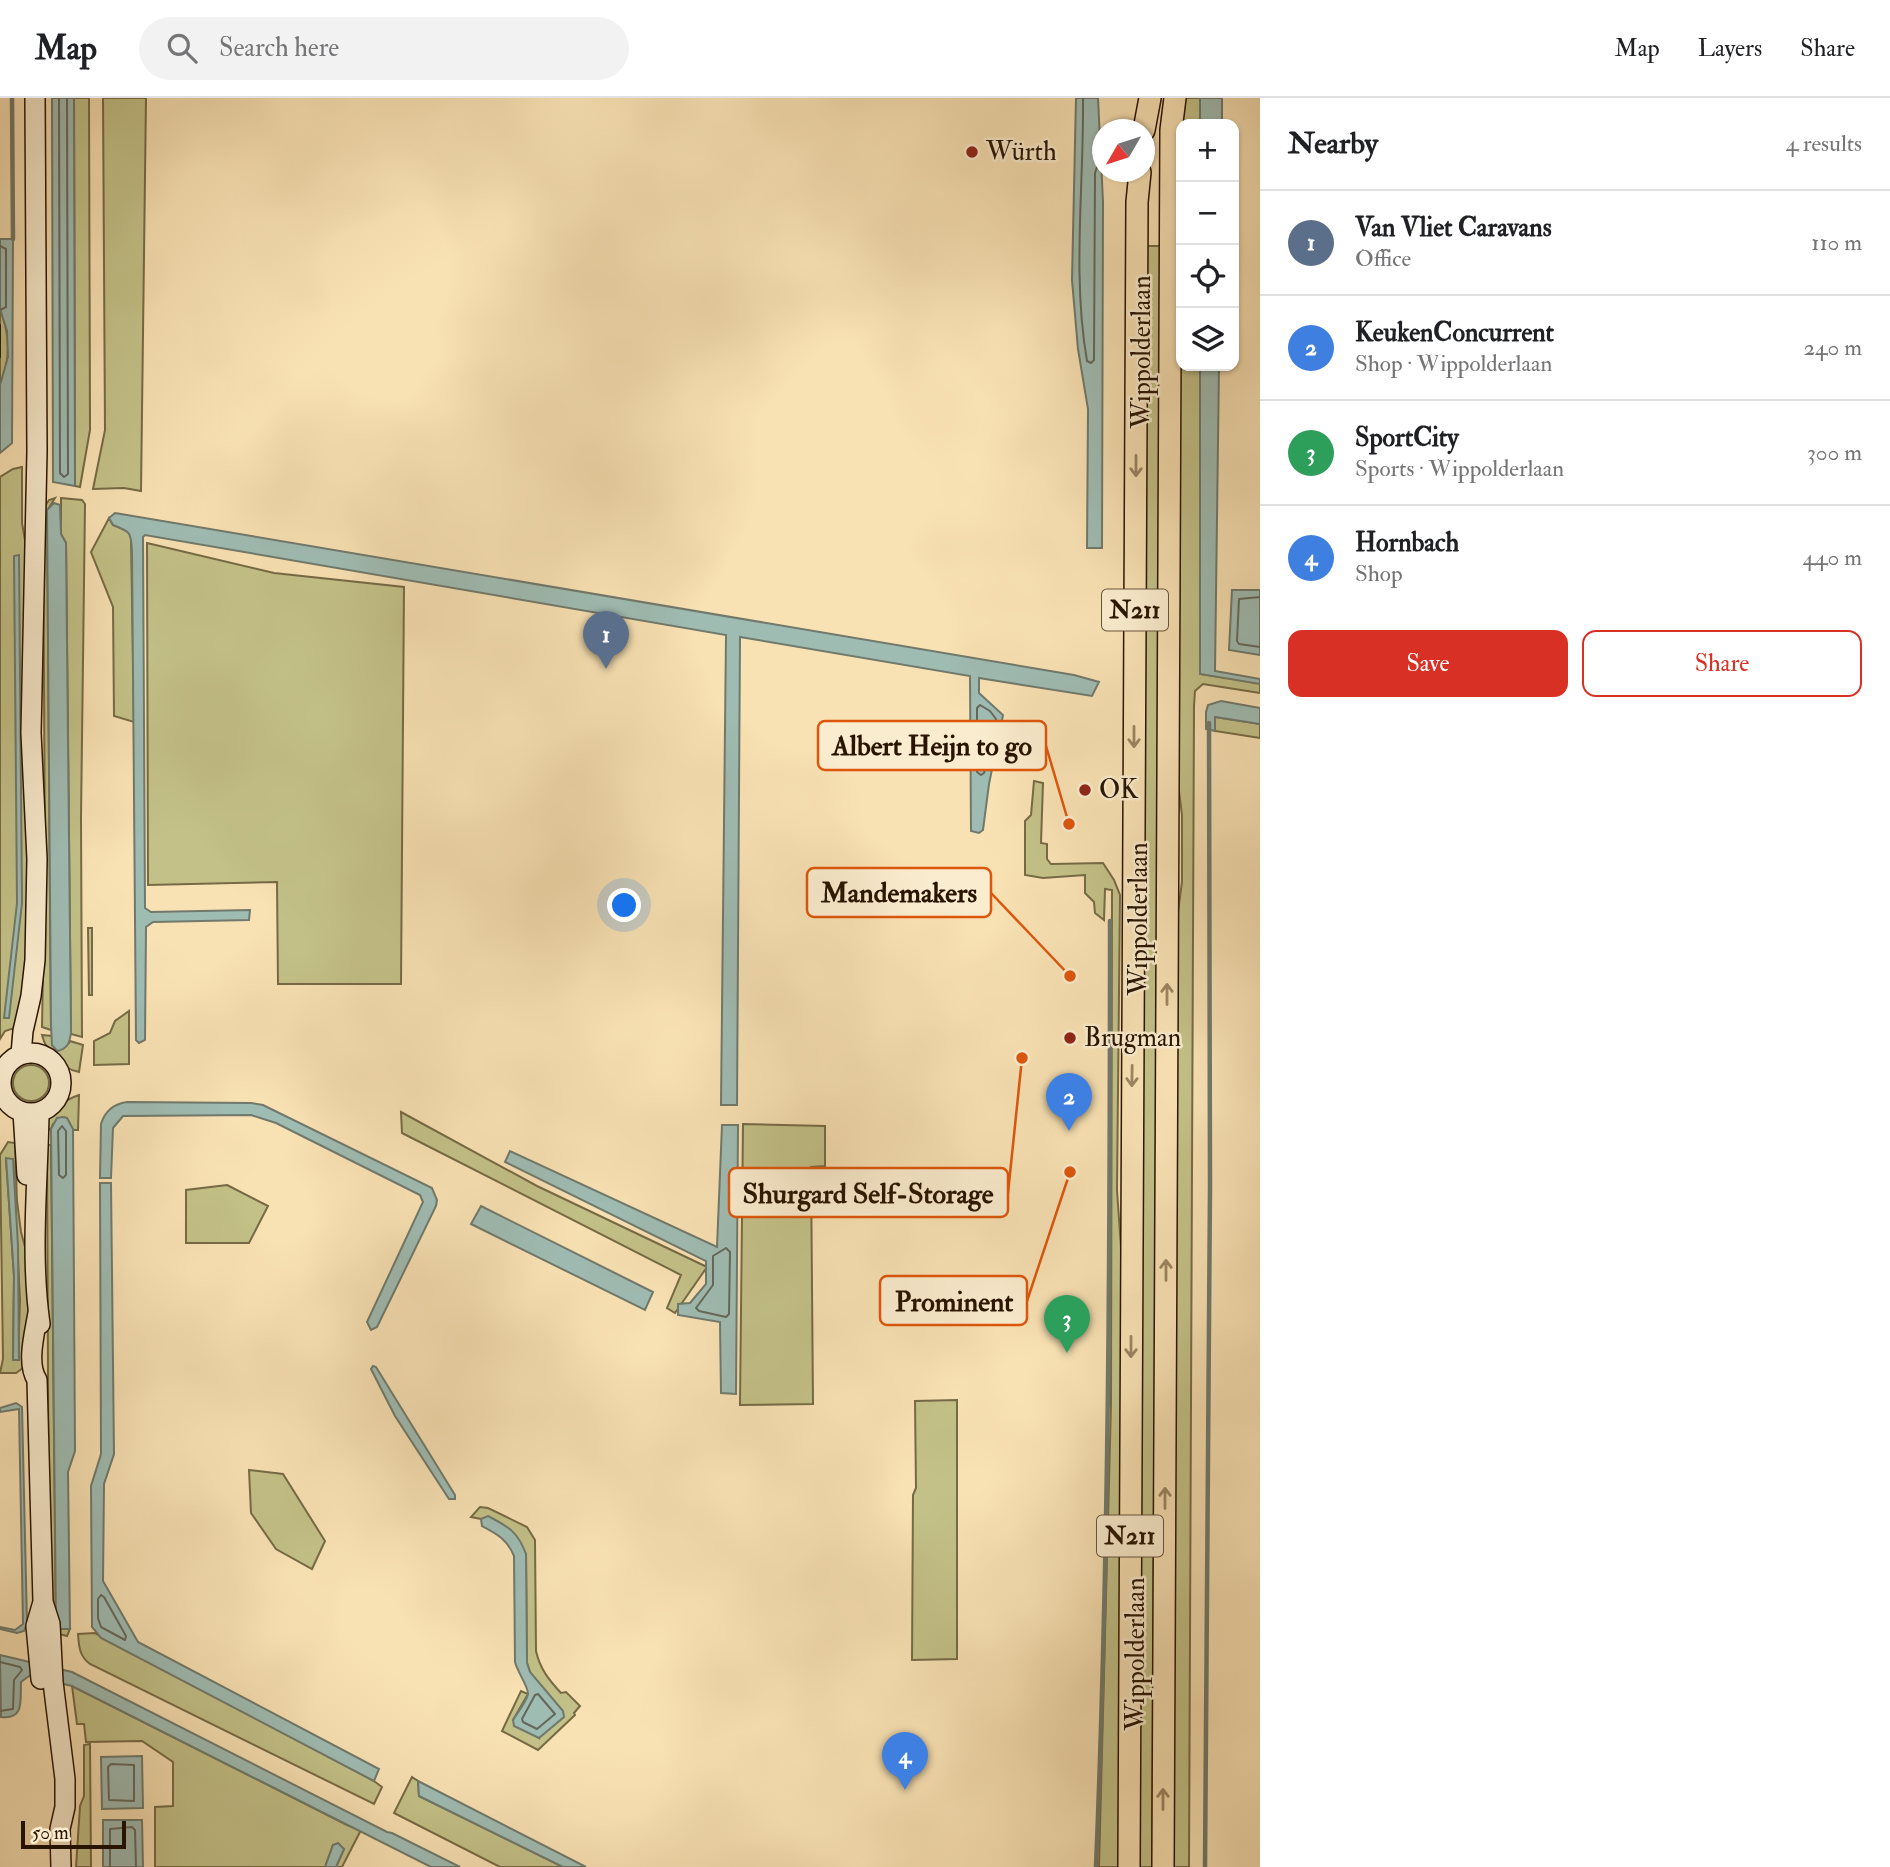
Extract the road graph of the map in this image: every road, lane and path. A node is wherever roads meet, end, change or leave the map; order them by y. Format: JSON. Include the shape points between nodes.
{"nodes":[{"id":1,"x":35,"y":98,"type":"edge"},
{"id":2,"x":1150,"y":98,"type":"edge"},
{"id":3,"x":1175,"y":98,"type":"edge"},
{"id":4,"x":1146,"y":119,"type":"edge"},
{"id":5,"x":1139,"y":182,"type":"edge"},
{"id":6,"x":30,"y":1054,"type":"junction"},
{"id":7,"x":31,"y":1112,"type":"junction"},
{"id":8,"x":61,"y":1867,"type":"edge"},
{"id":9,"x":1129,"y":1867,"type":"edge"},
{"id":10,"x":1163,"y":1867,"type":"edge"}],
"edges":[{"from":1,"to":6,"type":"main road","via":[[37,451],[31,733],[37,859]]},
{"from":2,"to":4,"type":"main road"},
{"from":10,"to":3,"type":"main road","name":"Wippolderlaan","number":"N211","one_way":true,"via":[[1171,130]]},
{"from":5,"to":9,"type":"main road","name":"Wippolderlaan","number":"N211","one_way":true},
{"from":6,"to":7,"type":"main road","via":[[54,1064],[61,1084],[55,1101]]},
{"from":6,"to":7,"type":"main road","via":[[6,1064],[0,1081],[8,1103]]},
{"from":7,"to":8,"type":"main road","via":[[27,1174],[34,1196],[43,1340],[37,1380],[43,1602],[36,1626],[46,1674]]}]}
